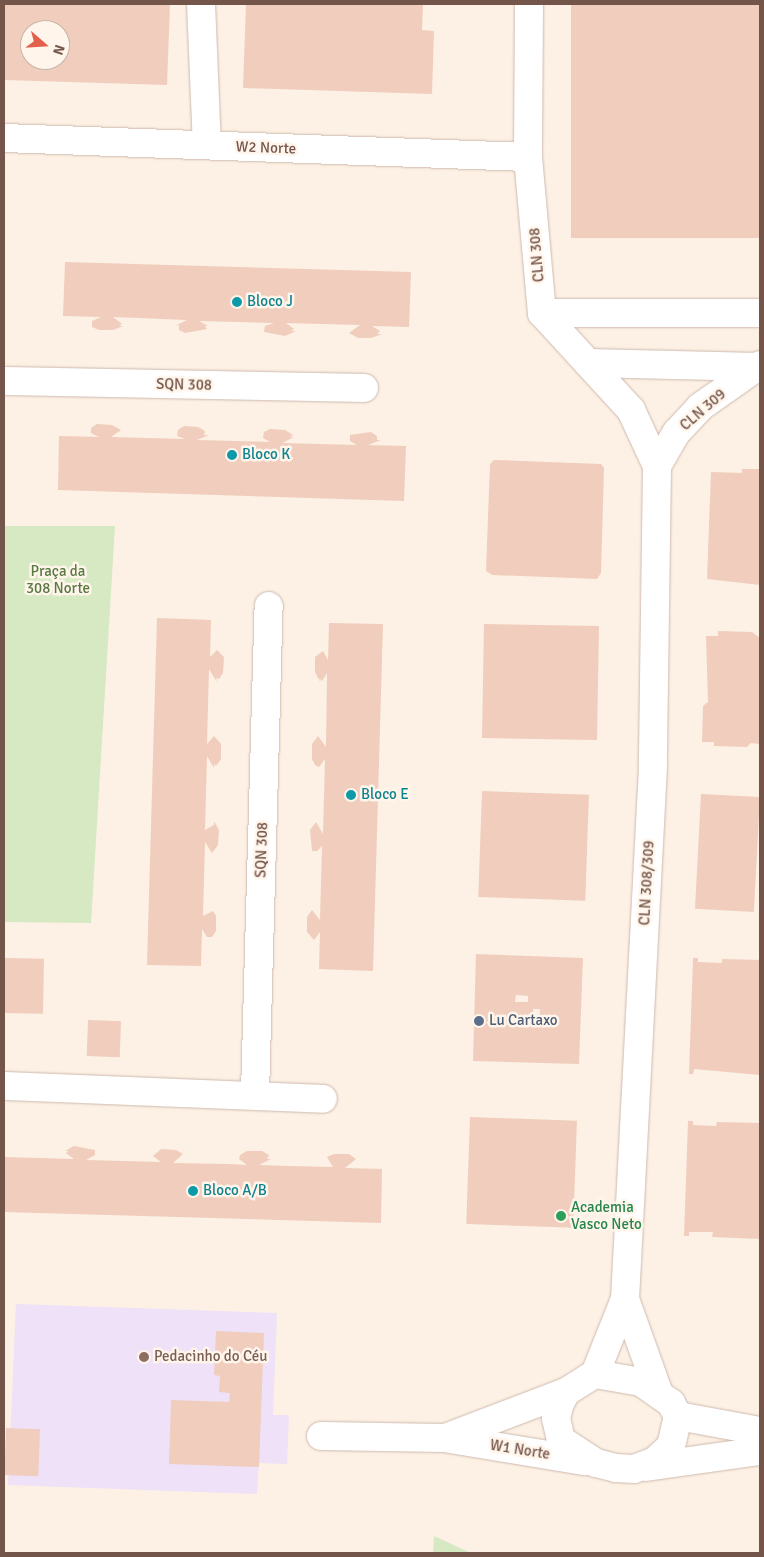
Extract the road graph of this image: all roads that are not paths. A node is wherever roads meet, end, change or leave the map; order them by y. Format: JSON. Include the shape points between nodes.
{"nodes":[{"id":1,"x":201,"y":4,"type":"edge"},
{"id":2,"x":529,"y":4,"type":"edge"},
{"id":3,"x":4,"y":138,"type":"edge"},
{"id":4,"x":208,"y":146,"type":"junction"},
{"id":5,"x":528,"y":157,"type":"junction"},
{"id":6,"x":542,"y":313,"type":"junction"},
{"id":7,"x":760,"y":314,"type":"edge"},
{"id":8,"x":588,"y":363,"type":"junction"},
{"id":9,"x":760,"y":366,"type":"edge"},
{"id":10,"x":4,"y":381,"type":"edge"},
{"id":11,"x":364,"y":388,"type":"dead end"},
{"id":12,"x":657,"y":466,"type":"junction"},
{"id":13,"x":269,"y":606,"type":"dead end"},
{"id":14,"x":4,"y":1086,"type":"edge"},
{"id":15,"x":254,"y":1094,"type":"junction"},
{"id":16,"x":323,"y":1099,"type":"dead end"},
{"id":17,"x":626,"y":1299,"type":"junction"},
{"id":18,"x":595,"y":1374,"type":"junction"},
{"id":19,"x":658,"y":1391,"type":"junction"},
{"id":20,"x":566,"y":1392,"type":"junction"},
{"id":21,"x":678,"y":1416,"type":"junction"},
{"id":22,"x":760,"y":1431,"type":"edge"},
{"id":23,"x":321,"y":1436,"type":"dead end"},
{"id":24,"x":444,"y":1438,"type":"junction"},
{"id":25,"x":760,"y":1451,"type":"edge"},
{"id":26,"x":596,"y":1463,"type":"junction"},
{"id":27,"x":634,"y":1469,"type":"junction"}],
"edges":[{"from":1,"to":4,"type":"street"},
{"from":2,"to":5,"type":"street","name":"CLN 308"},
{"from":3,"to":4,"type":"street","name":"W2 Norte"},
{"from":4,"to":5,"type":"street","name":"W2 Norte"},
{"from":5,"to":6,"type":"street","name":"CLN 308"},
{"from":6,"to":7,"type":"street"},
{"from":6,"to":8,"type":"street"},
{"from":8,"to":9,"type":"street"},
{"from":8,"to":12,"type":"street","via":[[631,410]]},
{"from":9,"to":12,"type":"street","name":"CLN 309","via":[[700,407],[677,432]]},
{"from":10,"to":11,"type":"street","name":"SQN 308"},
{"from":12,"to":17,"type":"street","name":"CLN 308/309","via":[[653,767]]},
{"from":13,"to":15,"type":"street","name":"SQN 308"},
{"from":14,"to":15,"type":"street"},
{"from":15,"to":16,"type":"street"},
{"from":17,"to":18,"type":"street","name":"CLN 308/309"},
{"from":17,"to":19,"type":"street","name":"CLN 308/309"},
{"from":18,"to":19,"type":"street","via":[[641,1382]]},
{"from":18,"to":20,"type":"street"},
{"from":19,"to":21,"type":"street","via":[[671,1403]]},
{"from":20,"to":24,"type":"street","name":"W1 Norte"},
{"from":20,"to":26,"type":"street","via":[[556,1418],[557,1432],[568,1447]]},
{"from":21,"to":22,"type":"street"},
{"from":21,"to":27,"type":"street","via":[[671,1446],[655,1462]]},
{"from":23,"to":24,"type":"street","name":"W1 Norte"},
{"from":24,"to":26,"type":"street","name":"W1 Norte"},
{"from":25,"to":27,"type":"street"},
{"from":26,"to":27,"type":"street"}]}
